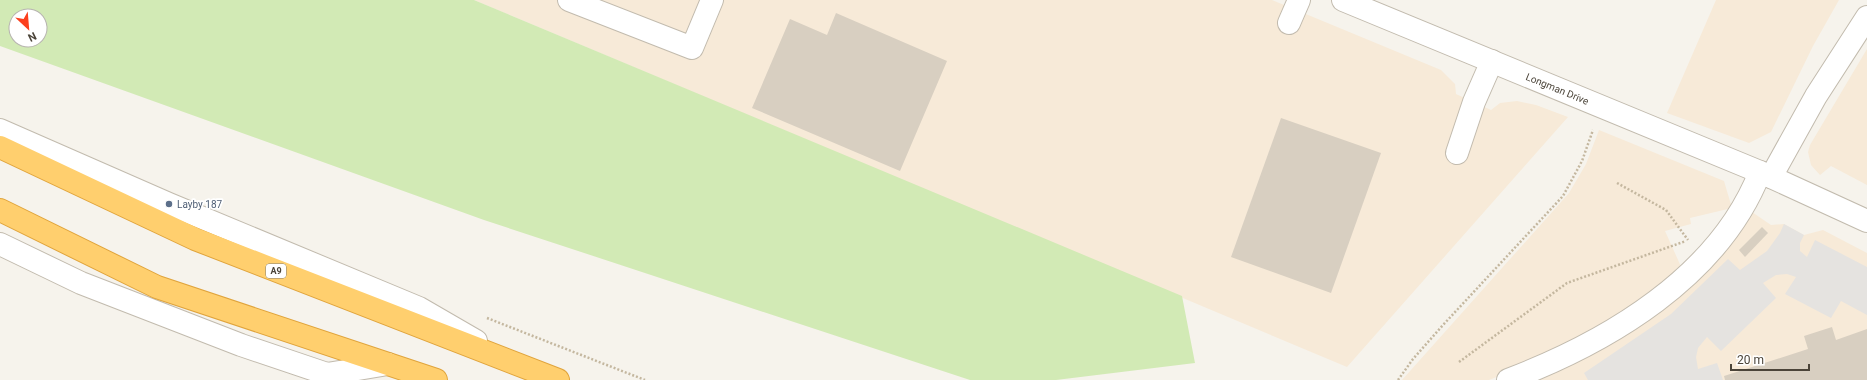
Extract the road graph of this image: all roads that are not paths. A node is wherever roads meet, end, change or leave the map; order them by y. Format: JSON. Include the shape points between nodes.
{"nodes":[{"id":1,"x":569,"y":0,"type":"edge"},
{"id":2,"x":712,"y":0,"type":"edge"},
{"id":3,"x":1299,"y":0,"type":"edge"},
{"id":4,"x":1343,"y":0,"type":"edge"},
{"id":5,"x":1867,"y":17,"type":"edge"},
{"id":6,"x":1290,"y":23,"type":"dead end"},
{"id":7,"x":1492,"y":61,"type":"junction"},
{"id":8,"x":0,"y":130,"type":"edge"},
{"id":9,"x":0,"y":147,"type":"edge"},
{"id":10,"x":1457,"y":153,"type":"dead end"},
{"id":11,"x":1766,"y":174,"type":"junction"},
{"id":12,"x":0,"y":210,"type":"edge"},
{"id":13,"x":1867,"y":222,"type":"edge"},
{"id":14,"x":0,"y":244,"type":"edge"},
{"id":15,"x":388,"y":364,"type":"junction"},
{"id":16,"x":517,"y":365,"type":"junction"},
{"id":17,"x":436,"y":380,"type":"edge"},
{"id":18,"x":558,"y":380,"type":"edge"},
{"id":19,"x":1508,"y":380,"type":"edge"}],
"edges":[{"from":1,"to":2,"type":"street","via":[[692,48]]},
{"from":3,"to":6,"type":"street"},
{"from":4,"to":7,"type":"street","name":"Longman Drive"},
{"from":5,"to":11,"type":"street"},
{"from":7,"to":10,"type":"street","via":[[1474,102]]},
{"from":7,"to":11,"type":"street","name":"Longman Drive"},
{"from":8,"to":16,"type":"street","via":[[169,204],[419,308]]},
{"from":9,"to":16,"type":"highway","number":"A9","via":[[195,239]]},
{"from":11,"to":13,"type":"street","name":"Longman Drive"},
{"from":11,"to":19,"type":"street","via":[[1754,186],[1729,228],[1687,276],[1655,302],[1578,350]]},
{"from":12,"to":15,"type":"highway","via":[[157,287]]},
{"from":14,"to":15,"type":"street","via":[[81,283],[241,345],[327,374]]},
{"from":15,"to":17,"type":"highway"},
{"from":16,"to":18,"type":"highway","number":"A9"}]}
